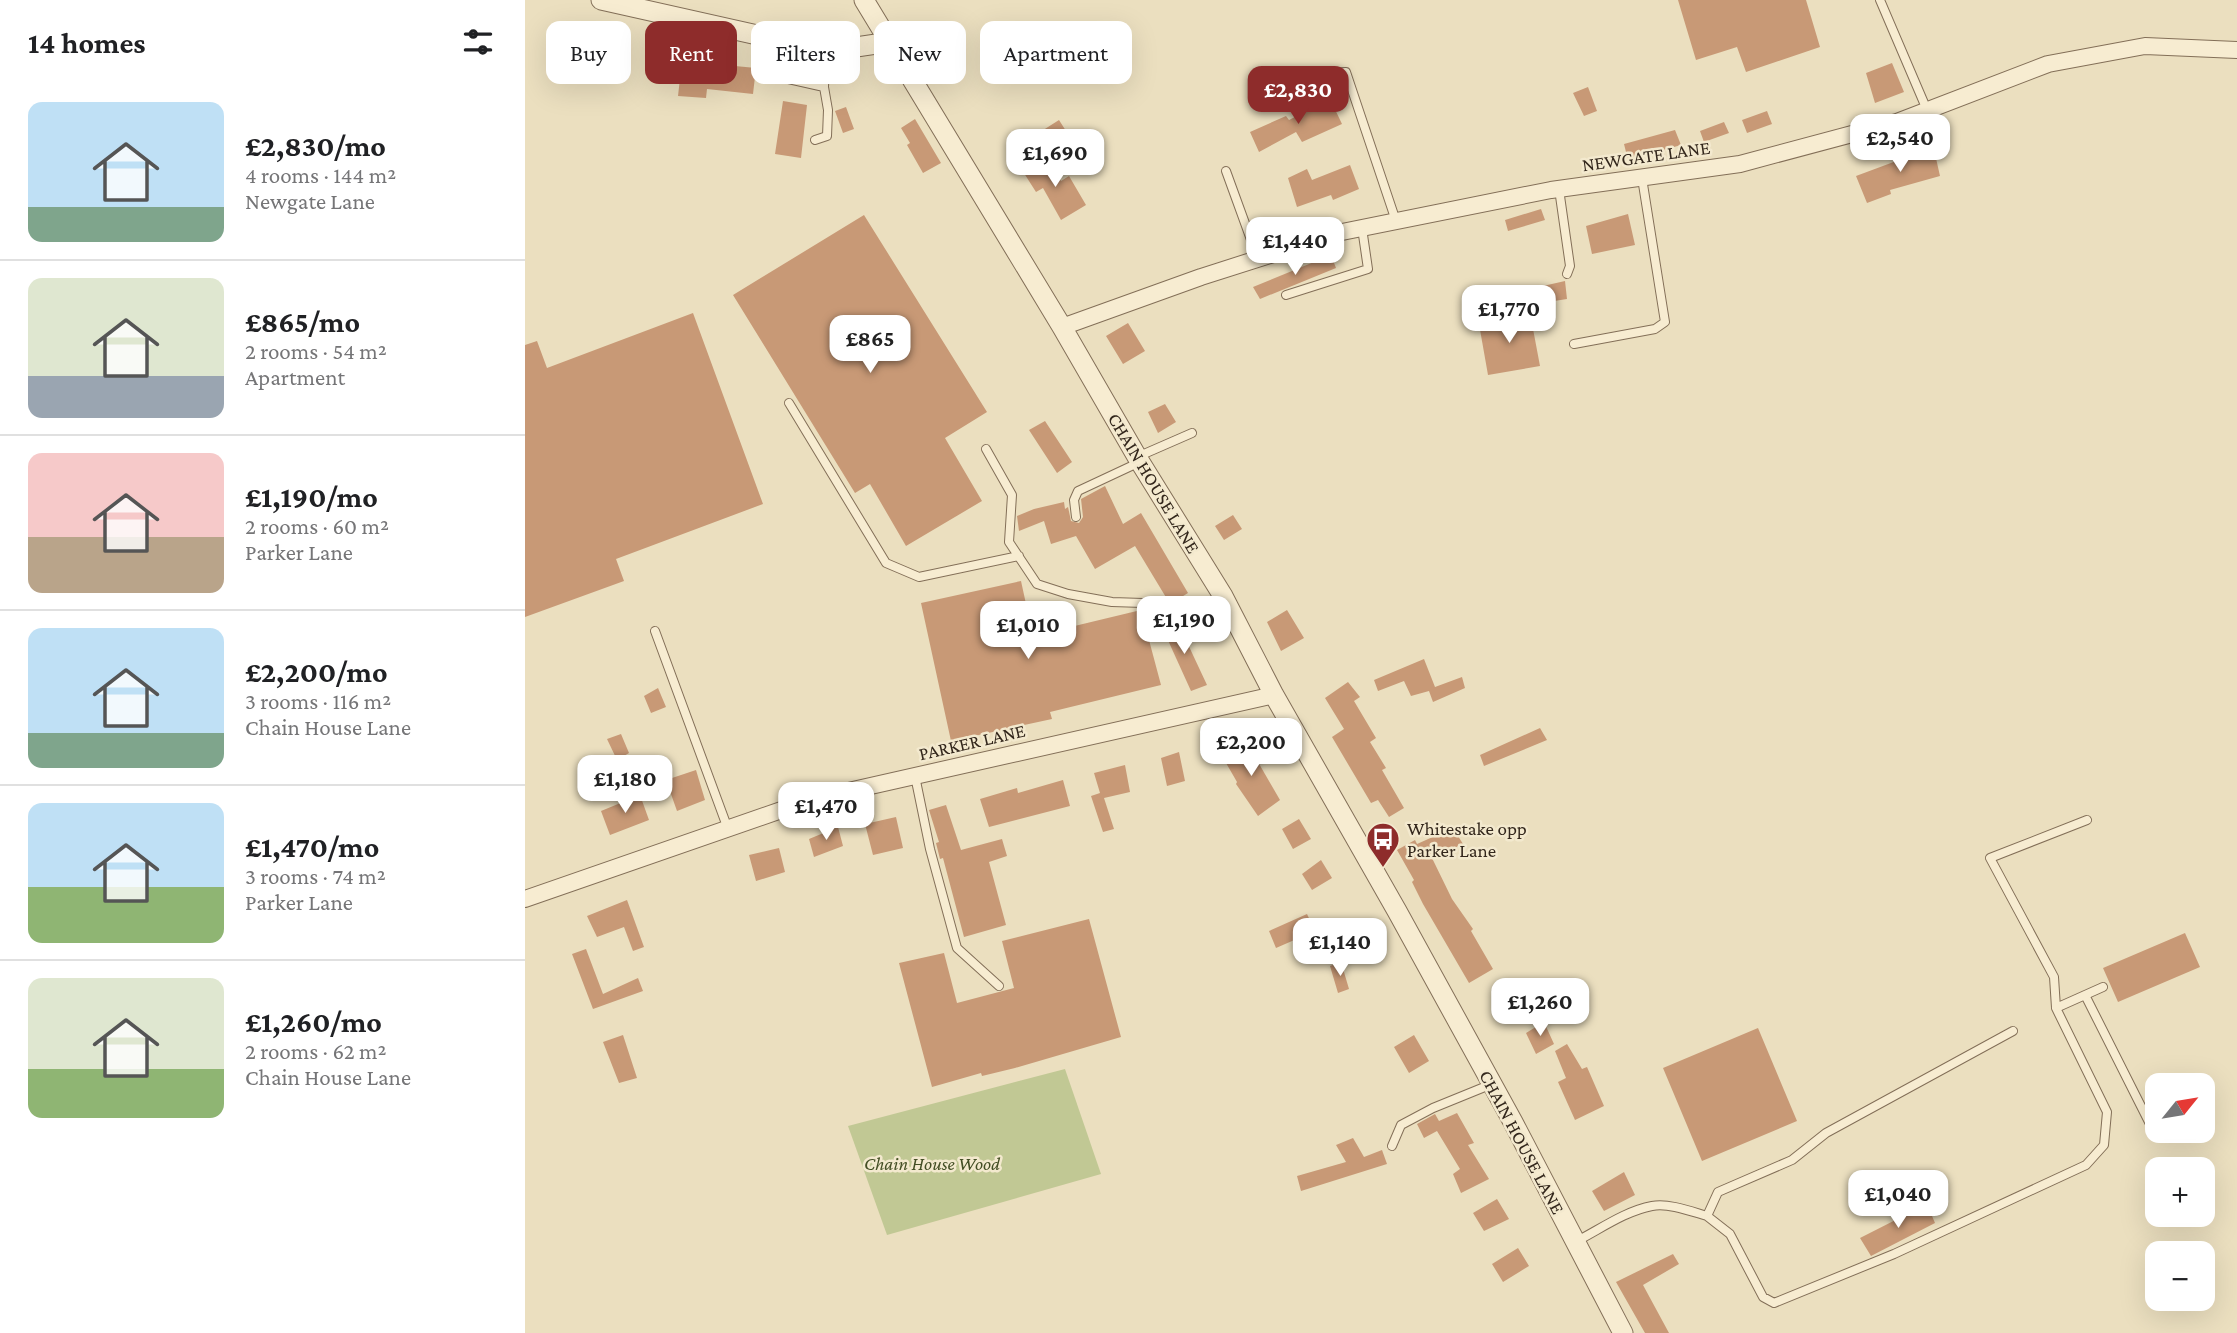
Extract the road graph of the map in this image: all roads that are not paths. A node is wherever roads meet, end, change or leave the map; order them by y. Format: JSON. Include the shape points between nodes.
{"nodes":[{"id":1,"x":601,"y":0,"type":"edge"},
{"id":2,"x":864,"y":0,"type":"edge"},
{"id":3,"x":1880,"y":0,"type":"edge"},
{"id":4,"x":877,"y":21,"type":"edge"},
{"id":5,"x":751,"y":34,"type":"edge"},
{"id":6,"x":2237,"y":50,"type":"edge"},
{"id":7,"x":1303,"y":74,"type":"dead end"},
{"id":8,"x":811,"y":84,"type":"edge"},
{"id":9,"x":824,"y":84,"type":"edge"},
{"id":10,"x":916,"y":84,"type":"edge"},
{"id":11,"x":824,"y":87,"type":"junction"},
{"id":12,"x":1927,"y":110,"type":"junction"},
{"id":13,"x":815,"y":140,"type":"dead end"},
{"id":14,"x":1226,"y":171,"type":"dead end"},
{"id":15,"x":1642,"y":178,"type":"junction"},
{"id":16,"x":1559,"y":189,"type":"junction"},
{"id":17,"x":1396,"y":221,"type":"junction"},
{"id":18,"x":1362,"y":228,"type":"junction"},
{"id":19,"x":1258,"y":258,"type":"junction"},
{"id":20,"x":1567,"y":274,"type":"dead end"},
{"id":21,"x":1286,"y":295,"type":"dead end"},
{"id":22,"x":1062,"y":327,"type":"junction"},
{"id":23,"x":1574,"y":344,"type":"dead end"},
{"id":24,"x":789,"y":403,"type":"dead end"},
{"id":25,"x":1192,"y":433,"type":"dead end"},
{"id":26,"x":986,"y":449,"type":"dead end"},
{"id":27,"x":1138,"y":460,"type":"junction"},
{"id":28,"x":1076,"y":517,"type":"dead end"},
{"id":29,"x":1019,"y":556,"type":"junction"},
{"id":30,"x":1223,"y":596,"type":"junction"},
{"id":31,"x":655,"y":631,"type":"dead end"},
{"id":32,"x":1274,"y":695,"type":"junction"},
{"id":33,"x":915,"y":776,"type":"junction"},
{"id":34,"x":2087,"y":820,"type":"dead end"},
{"id":35,"x":728,"y":829,"type":"junction"},
{"id":36,"x":525,"y":899,"type":"edge"},
{"id":37,"x":999,"y":986,"type":"dead end"},
{"id":38,"x":2102,"y":987,"type":"dead end"},
{"id":39,"x":2085,"y":995,"type":"junction"},
{"id":40,"x":2056,"y":1008,"type":"junction"},
{"id":41,"x":2013,"y":1031,"type":"dead end"},
{"id":42,"x":1492,"y":1084,"type":"junction"},
{"id":43,"x":2145,"y":1114,"type":"edge"},
{"id":44,"x":1392,"y":1146,"type":"dead end"},
{"id":45,"x":1707,"y":1216,"type":"junction"},
{"id":46,"x":1575,"y":1242,"type":"junction"},
{"id":47,"x":1623,"y":1333,"type":"edge"}],
"edges":[{"from":1,"to":5,"type":"street"},
{"from":2,"to":4,"type":"street","name":"CHAIN HOUSE LANE"},
{"from":3,"to":12,"type":"lane"},
{"from":6,"to":12,"type":"street","name":"NEWGATE LANE","via":[[2145,46],[2048,64]]},
{"from":7,"to":17,"type":"lane","via":[[1346,72]]},
{"from":8,"to":11,"type":"lane"},
{"from":9,"to":11,"type":"lane"},
{"from":10,"to":22,"type":"street","name":"CHAIN HOUSE LANE"},
{"from":11,"to":13,"type":"lane","via":[[827,136]]},
{"from":12,"to":15,"type":"street","name":"NEWGATE LANE","via":[[1740,164]]},
{"from":14,"to":19,"type":"lane"},
{"from":15,"to":16,"type":"street","name":"NEWGATE LANE"},
{"from":15,"to":23,"type":"lane","via":[[1664,322],[1655,329]]},
{"from":16,"to":17,"type":"street","name":"NEWGATE LANE"},
{"from":16,"to":20,"type":"lane","via":[[1570,266]]},
{"from":17,"to":18,"type":"street","name":"NEWGATE LANE"},
{"from":18,"to":19,"type":"street","name":"NEWGATE LANE"},
{"from":18,"to":21,"type":"lane","via":[[1368,269]]},
{"from":19,"to":22,"type":"street","name":"NEWGATE LANE"},
{"from":22,"to":27,"type":"street","name":"CHAIN HOUSE LANE"},
{"from":24,"to":29,"type":"lane","via":[[886,563],[919,578]]},
{"from":25,"to":27,"type":"lane"},
{"from":26,"to":29,"type":"lane","via":[[1012,495],[1009,542]]},
{"from":27,"to":28,"type":"lane","via":[[1078,491]]},
{"from":27,"to":30,"type":"street","name":"CHAIN HOUSE LANE"},
{"from":29,"to":30,"type":"lane","via":[[1037,584],[1112,602],[1143,603],[1175,617]]},
{"from":30,"to":32,"type":"street","name":"CHAIN HOUSE LANE"},
{"from":31,"to":35,"type":"lane"},
{"from":32,"to":33,"type":"street","name":"PARKER LANE"},
{"from":32,"to":42,"type":"street","name":"CHAIN HOUSE LANE"},
{"from":33,"to":35,"type":"street","name":"PARKER LANE","via":[[813,799]]},
{"from":33,"to":37,"type":"lane","via":[[957,948]]},
{"from":34,"to":40,"type":"lane","via":[[1990,858],[2054,977]]},
{"from":35,"to":36,"type":"street","name":"PARKER LANE"},
{"from":38,"to":39,"type":"lane"},
{"from":39,"to":40,"type":"lane"},
{"from":39,"to":43,"type":"lane"},
{"from":40,"to":45,"type":"lane","via":[[2107,1112],[2104,1145],[2086,1165],[1894,1254],[1774,1303],[1763,1297],[1730,1234]]},
{"from":41,"to":45,"type":"lane","via":[[1826,1133],[1792,1160],[1718,1192]]},
{"from":42,"to":44,"type":"lane","via":[[1401,1125]]},
{"from":42,"to":46,"type":"street","name":"CHAIN HOUSE LANE"},
{"from":45,"to":46,"type":"lane","via":[[1654,1206]]},
{"from":46,"to":47,"type":"street","name":"CHAIN HOUSE LANE"}]}
